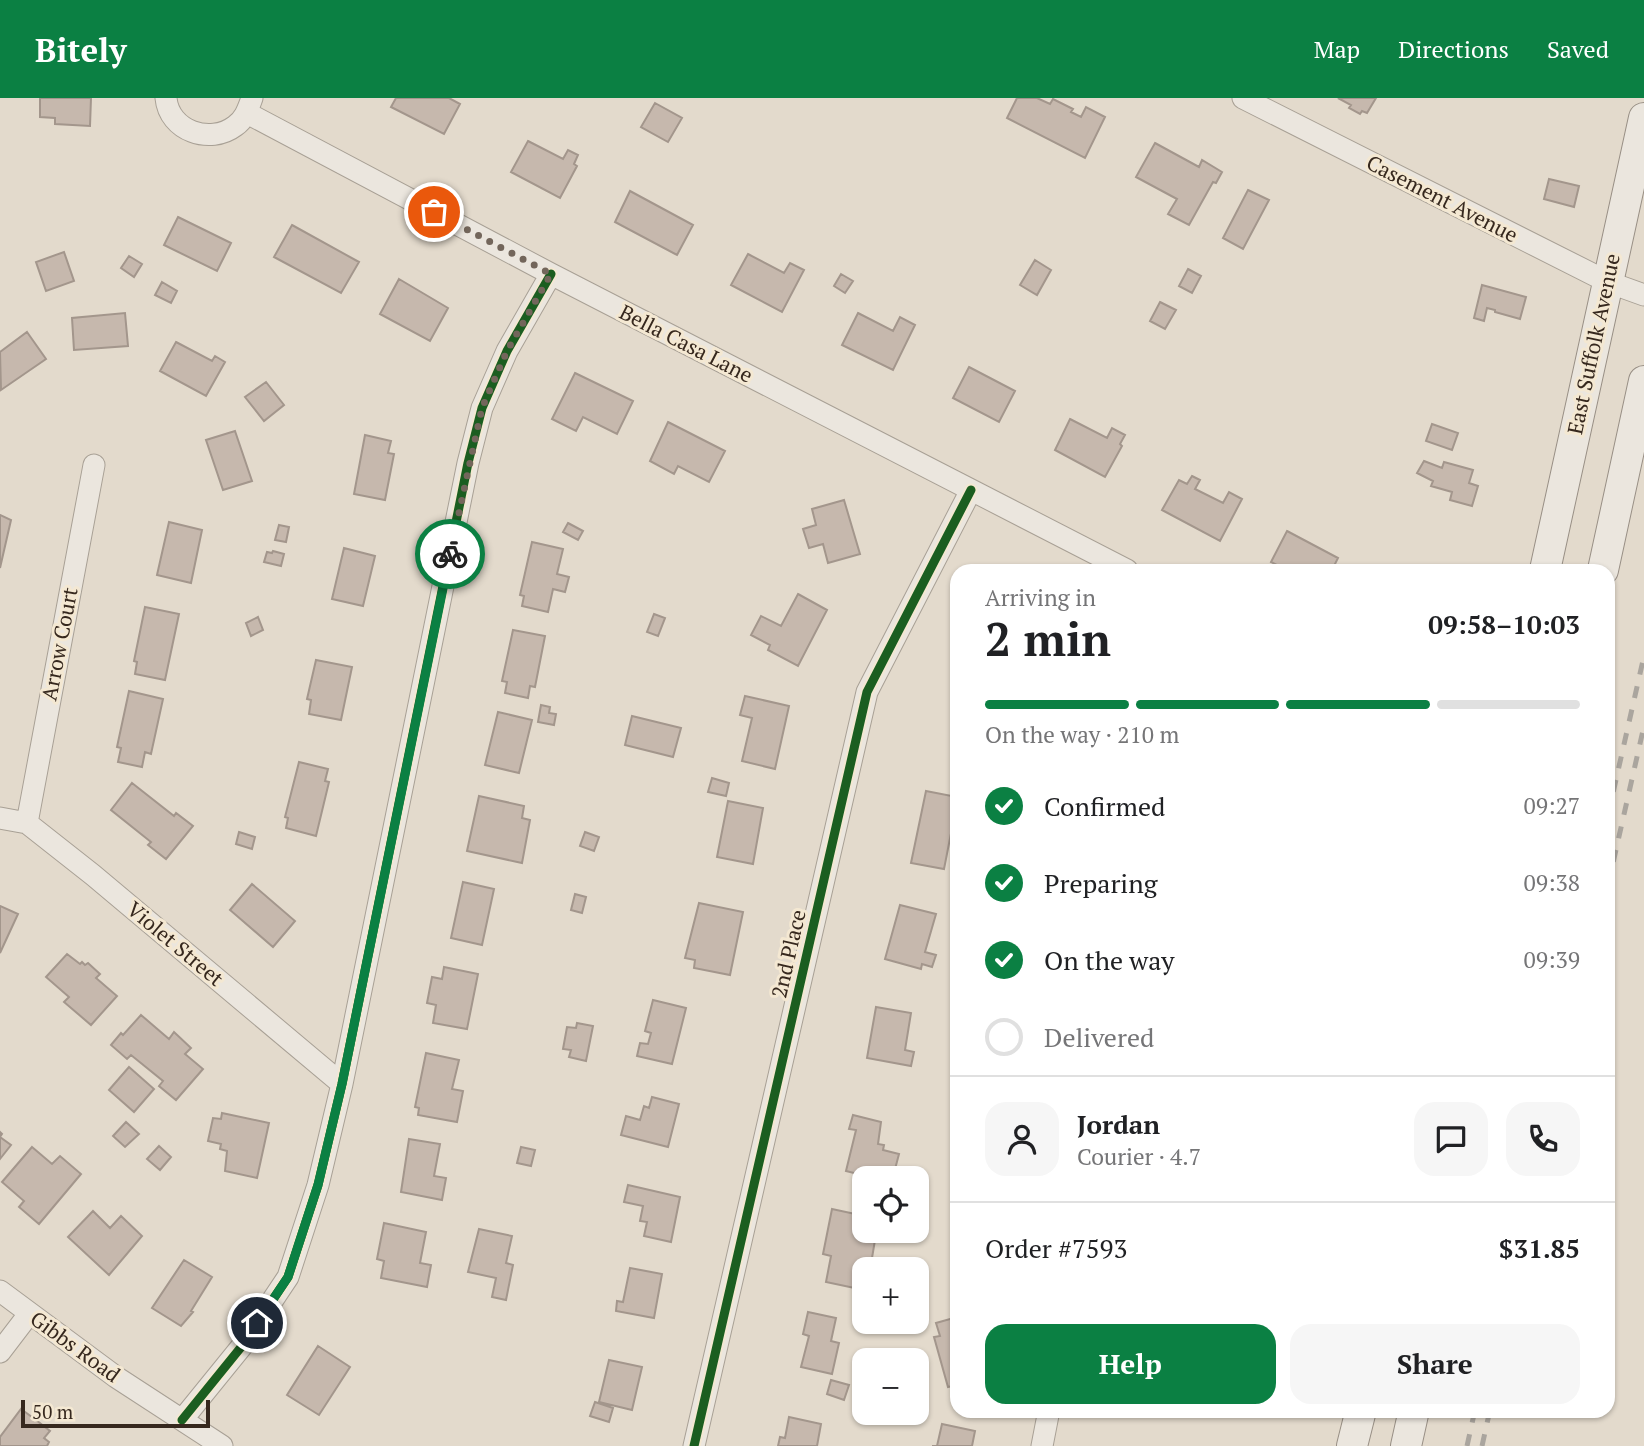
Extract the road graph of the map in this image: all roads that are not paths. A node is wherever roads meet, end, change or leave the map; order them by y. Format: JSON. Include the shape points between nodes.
{"nodes":[{"id":1,"x":166,"y":98,"type":"edge"},
{"id":2,"x":1242,"y":98,"type":"edge"},
{"id":3,"x":249,"y":105,"type":"edge"},
{"id":4,"x":1644,"y":118,"type":"edge"},
{"id":5,"x":551,"y":274,"type":"junction"},
{"id":6,"x":1608,"y":282,"type":"junction"},
{"id":7,"x":1644,"y":295,"type":"edge"},
{"id":8,"x":1644,"y":381,"type":"edge"},
{"id":9,"x":94,"y":465,"type":"dead end"},
{"id":10,"x":971,"y":490,"type":"junction"},
{"id":11,"x":1115,"y":564,"type":"edge"},
{"id":12,"x":1546,"y":564,"type":"edge"},
{"id":13,"x":1604,"y":564,"type":"edge"},
{"id":14,"x":0,"y":818,"type":"edge"},
{"id":15,"x":27,"y":823,"type":"junction"},
{"id":16,"x":342,"y":1084,"type":"junction"},
{"id":17,"x":0,"y":1290,"type":"edge"},
{"id":18,"x":29,"y":1314,"type":"junction"},
{"id":19,"x":0,"y":1352,"type":"edge"},
{"id":20,"x":1047,"y":1418,"type":"edge"},
{"id":21,"x":1359,"y":1418,"type":"edge"},
{"id":22,"x":1412,"y":1418,"type":"edge"},
{"id":23,"x":182,"y":1420,"type":"junction"},
{"id":24,"x":222,"y":1446,"type":"edge"},
{"id":25,"x":694,"y":1446,"type":"edge"},
{"id":26,"x":1042,"y":1446,"type":"edge"},
{"id":27,"x":1352,"y":1446,"type":"edge"},
{"id":28,"x":1406,"y":1446,"type":"edge"}],
"edges":[{"from":1,"to":3,"type":"street","name":"Bella Casa Lane","via":[[174,119],[187,130],[204,135],[221,134],[236,126]]},
{"from":2,"to":6,"type":"street","name":"Casement Avenue"},
{"from":3,"to":5,"type":"street","name":"Bella Casa Lane"},
{"from":4,"to":6,"type":"main road","name":"East Suffolk Avenue"},
{"from":5,"to":10,"type":"street","name":"Bella Casa Lane"},
{"from":5,"to":16,"type":"street","via":[[507,351],[482,408]]},
{"from":6,"to":7,"type":"street","name":"Casement Avenue"},
{"from":6,"to":12,"type":"main road","name":"East Suffolk Avenue"},
{"from":8,"to":13,"type":"main road"},
{"from":9,"to":15,"type":"street","name":"Arrow Court"},
{"from":10,"to":11,"type":"street","name":"Bella Casa Lane"},
{"from":10,"to":25,"type":"street","name":"2nd Place","via":[[867,692]]},
{"from":14,"to":15,"type":"street","name":"Violet Street"},
{"from":15,"to":16,"type":"street","name":"Violet Street"},
{"from":16,"to":23,"type":"street","via":[[318,1185],[288,1277],[242,1346]]},
{"from":17,"to":18,"type":"street","name":"Gibbs Road"},
{"from":18,"to":19,"type":"street"},
{"from":18,"to":23,"type":"street","name":"Gibbs Road"},
{"from":20,"to":26,"type":"street"},
{"from":21,"to":27,"type":"main road"},
{"from":22,"to":28,"type":"main road"},
{"from":23,"to":24,"type":"street","name":"Gibbs Road"}]}
